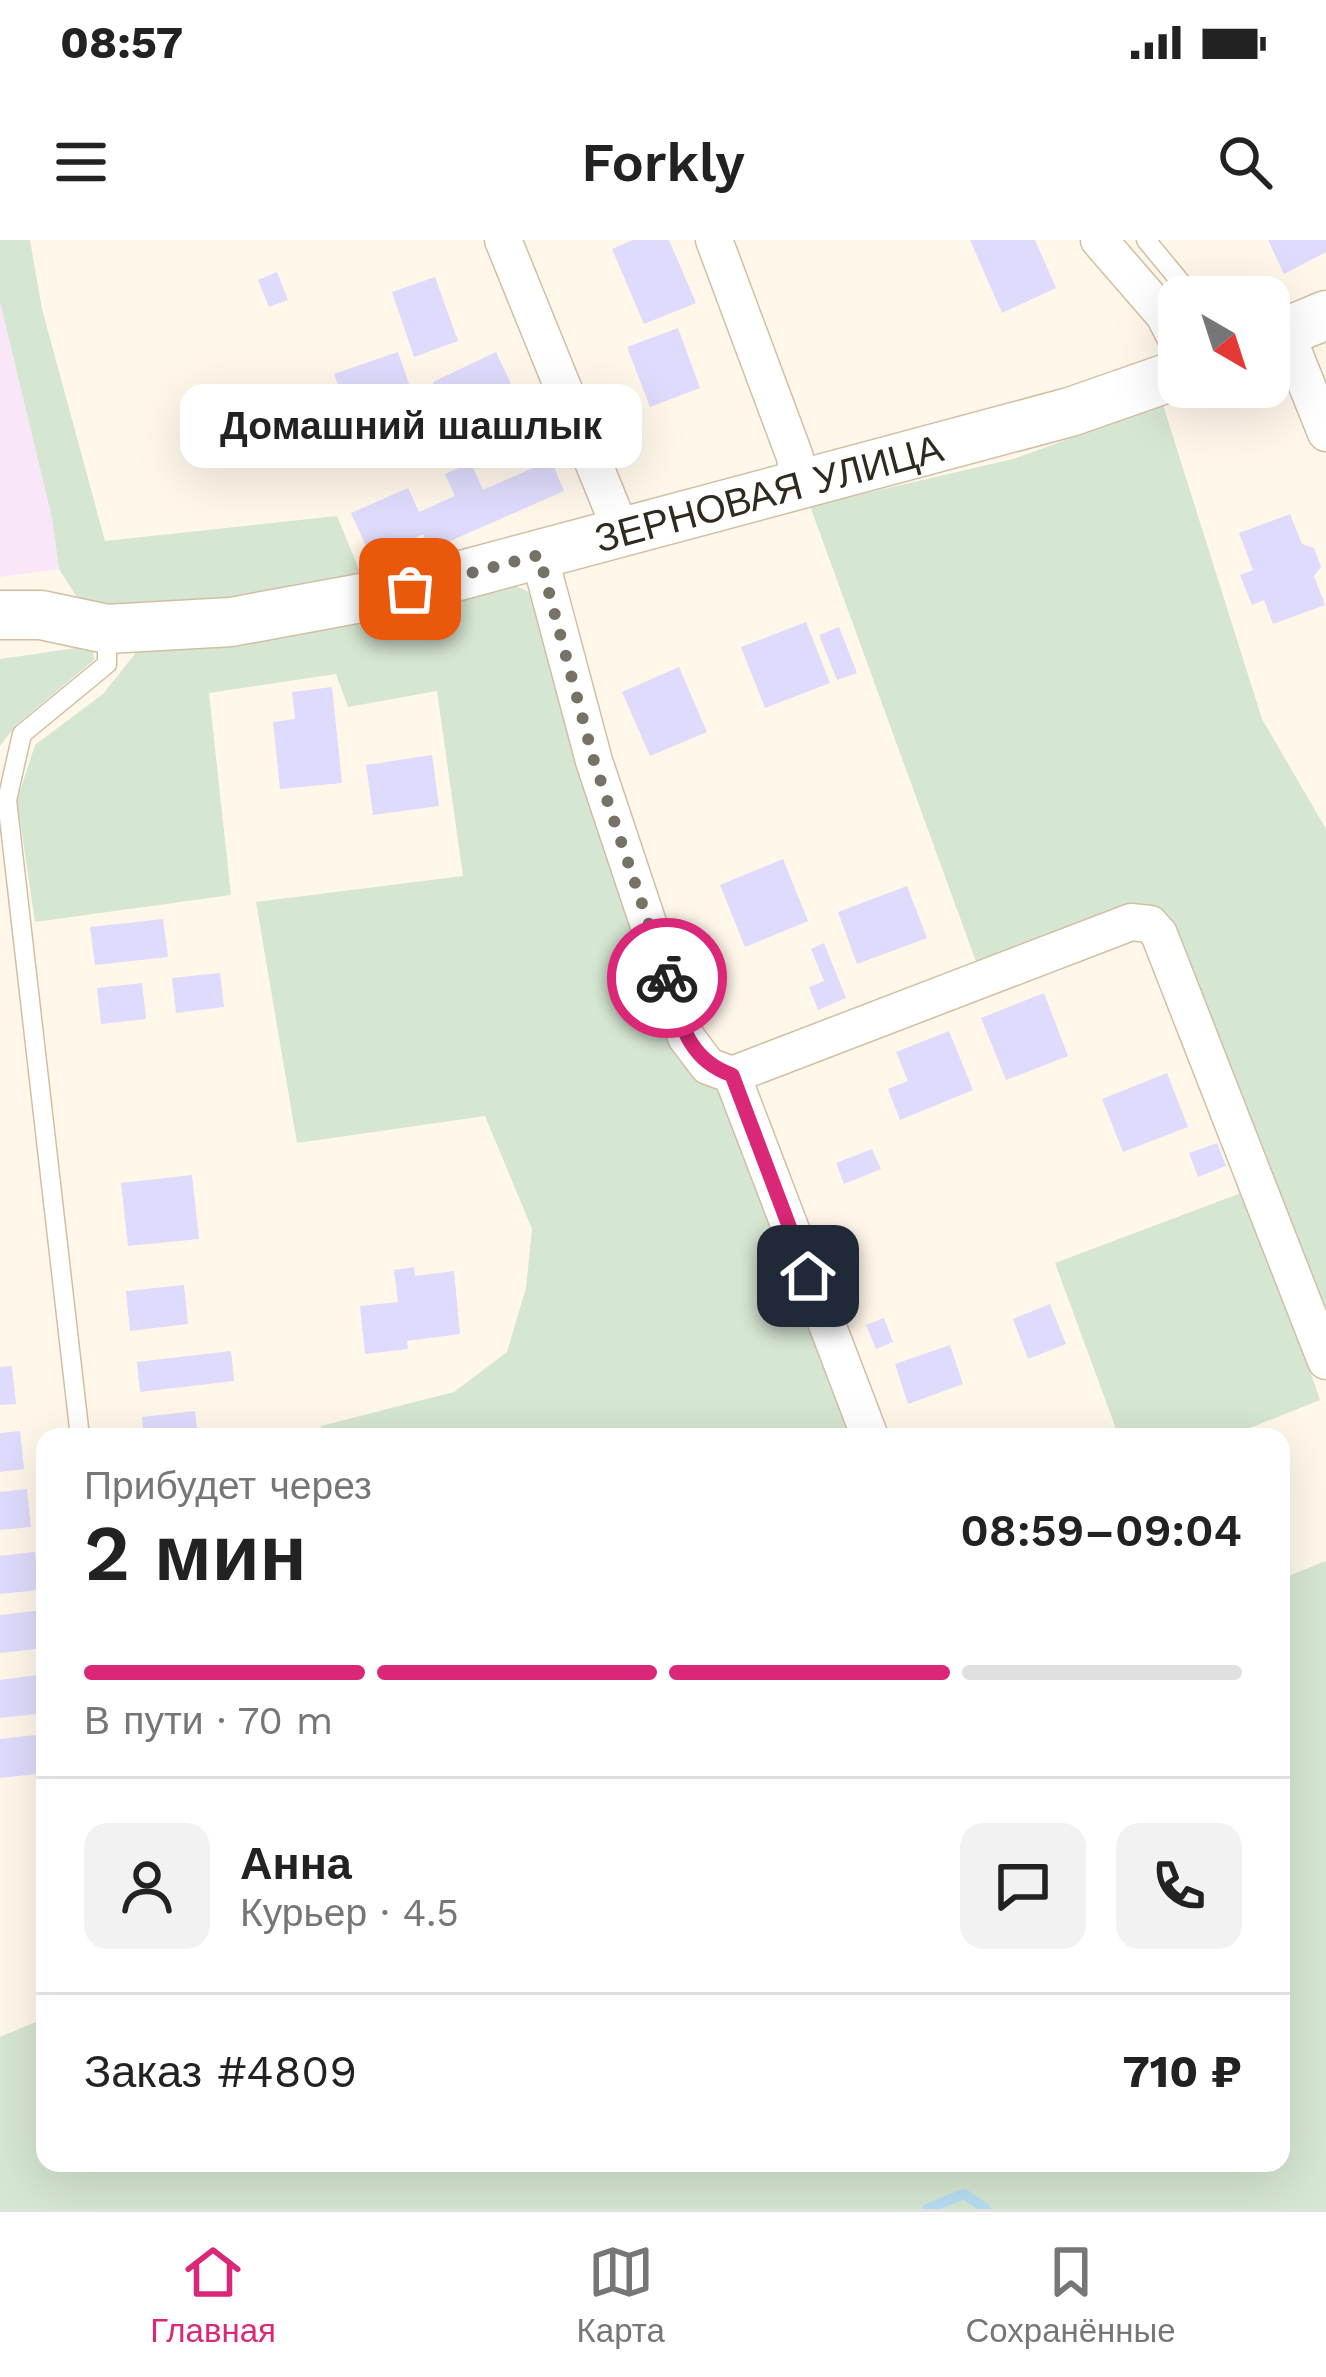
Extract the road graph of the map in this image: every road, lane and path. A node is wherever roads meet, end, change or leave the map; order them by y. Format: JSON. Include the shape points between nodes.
{"nodes":[{"id":1,"x":503,"y":240,"type":"edge"},
{"id":2,"x":714,"y":240,"type":"edge"},
{"id":3,"x":1099,"y":240,"type":"edge"},
{"id":4,"x":1146,"y":240,"type":"edge"},
{"id":5,"x":1176,"y":276,"type":"edge"},
{"id":6,"x":1158,"y":308,"type":"edge"},
{"id":7,"x":1294,"y":329,"type":"edge"},
{"id":8,"x":1158,"y":381,"type":"edge"},
{"id":9,"x":1326,"y":433,"type":"edge"},
{"id":10,"x":798,"y":486,"type":"junction"},
{"id":11,"x":622,"y":533,"type":"junction"},
{"id":12,"x":539,"y":555,"type":"junction"},
{"id":13,"x":22,"y":621,"type":"edge"},
{"id":14,"x":106,"y":628,"type":"junction"},
{"id":15,"x":732,"y":1075,"type":"junction"},
{"id":16,"x":1326,"y":1361,"type":"edge"},
{"id":17,"x":79,"y":1428,"type":"edge"},
{"id":18,"x":867,"y":1428,"type":"edge"}],
"edges":[{"from":1,"to":11,"type":"street"},
{"from":2,"to":10,"type":"street"},
{"from":3,"to":6,"type":"street"},
{"from":4,"to":5,"type":"lane"},
{"from":7,"to":9,"type":"street"},
{"from":8,"to":10,"type":"street","name":"ЗЕРНОВАЯ УЛИЦА"},
{"from":10,"to":11,"type":"street","name":"ЗЕРНОВАЯ УЛИЦА"},
{"from":11,"to":12,"type":"street","name":"ЗЕРНОВАЯ УЛИЦА"},
{"from":12,"to":14,"type":"street","name":"ЗЕРНОВАЯ УЛИЦА","via":[[231,622]]},
{"from":12,"to":15,"type":"street","via":[[594,761],[686,1036],[708,1066]]},
{"from":13,"to":14,"type":"street","name":"ЗЕРНОВАЯ УЛИЦА"},
{"from":14,"to":17,"type":"lane","via":[[106,664],[22,734],[7,800]]},
{"from":15,"to":16,"type":"street","via":[[1131,922],[1150,925]]},
{"from":15,"to":18,"type":"street"}]}
